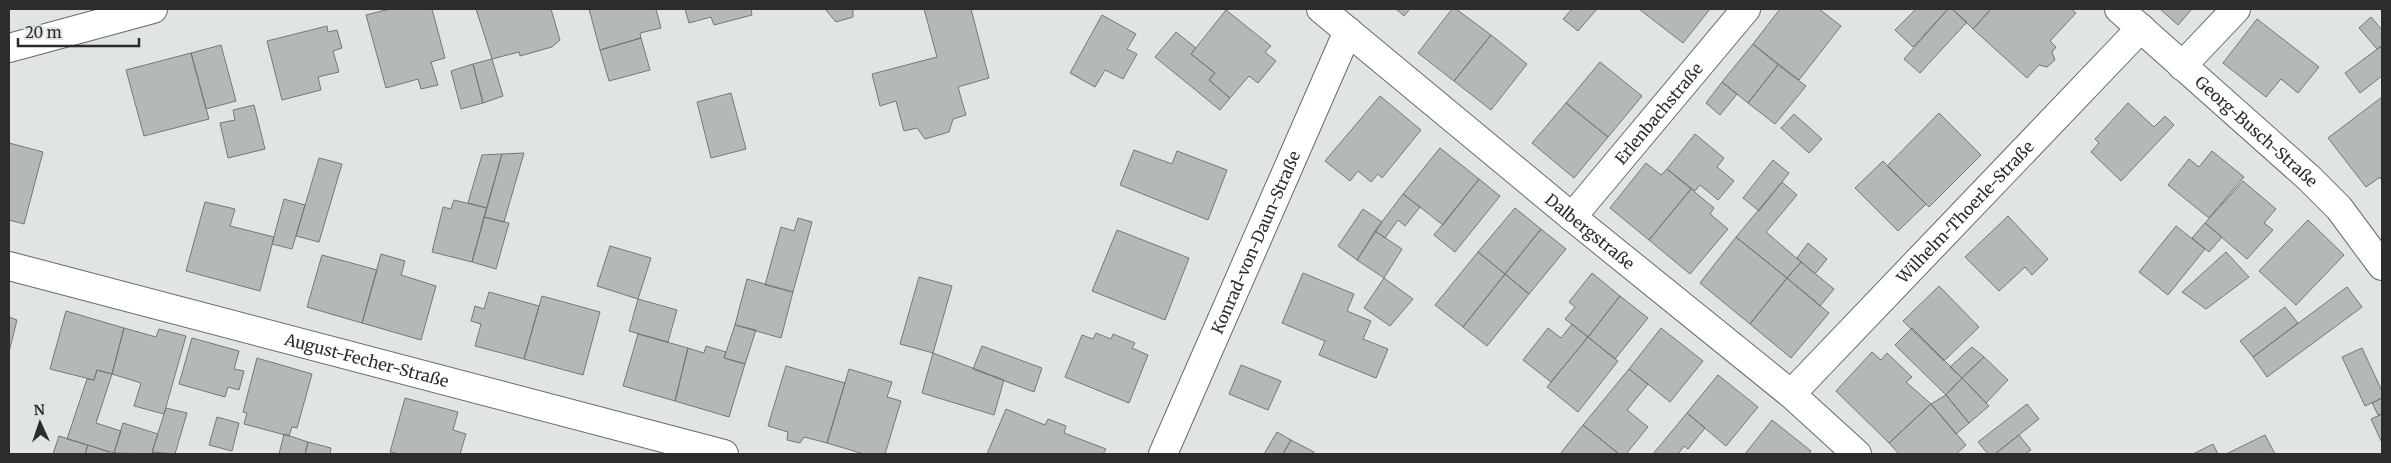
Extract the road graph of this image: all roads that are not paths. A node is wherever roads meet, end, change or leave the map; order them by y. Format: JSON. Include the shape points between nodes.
{"nodes":[{"id":1,"x":153,"y":9,"type":"edge"},
{"id":2,"x":1321,"y":9,"type":"edge"},
{"id":3,"x":1746,"y":9,"type":"edge"},
{"id":4,"x":2119,"y":9,"type":"edge"},
{"id":5,"x":2236,"y":9,"type":"edge"},
{"id":6,"x":2141,"y":28,"type":"junction"},
{"id":7,"x":1348,"y":31,"type":"junction"},
{"id":8,"x":9,"y":48,"type":"edge"},
{"id":9,"x":2182,"y":66,"type":"junction"},
{"id":10,"x":1572,"y":217,"type":"junction"},
{"id":11,"x":9,"y":266,"type":"edge"},
{"id":12,"x":2382,"y":266,"type":"edge"},
{"id":13,"x":1791,"y":394,"type":"junction"},
{"id":14,"x":724,"y":454,"type":"edge"},
{"id":15,"x":1163,"y":454,"type":"edge"},
{"id":16,"x":1858,"y":454,"type":"edge"}],
"edges":[{"from":1,"to":8,"type":"street"},
{"from":2,"to":7,"type":"street","name":"Dalbergstraße"},
{"from":3,"to":10,"type":"street","name":"Erlenbachstraße"},
{"from":4,"to":6,"type":"street","name":"Georg-Busch-Straße"},
{"from":5,"to":9,"type":"street"},
{"from":6,"to":9,"type":"street","name":"Georg-Busch-Straße"},
{"from":6,"to":13,"type":"street","name":"Wilhelm-Thoerle-Straße"},
{"from":7,"to":10,"type":"street","name":"Dalbergstraße"},
{"from":7,"to":15,"type":"street","name":"Konrad-von-Daun-Straße"},
{"from":9,"to":12,"type":"street","name":"Georg-Busch-Straße","via":[[2310,178],[2339,208]]},
{"from":10,"to":13,"type":"street","name":"Dalbergstraße"},
{"from":11,"to":14,"type":"street","name":"August-Fecher-Straße"},
{"from":13,"to":16,"type":"street","name":"Dalbergstraße"}]}
